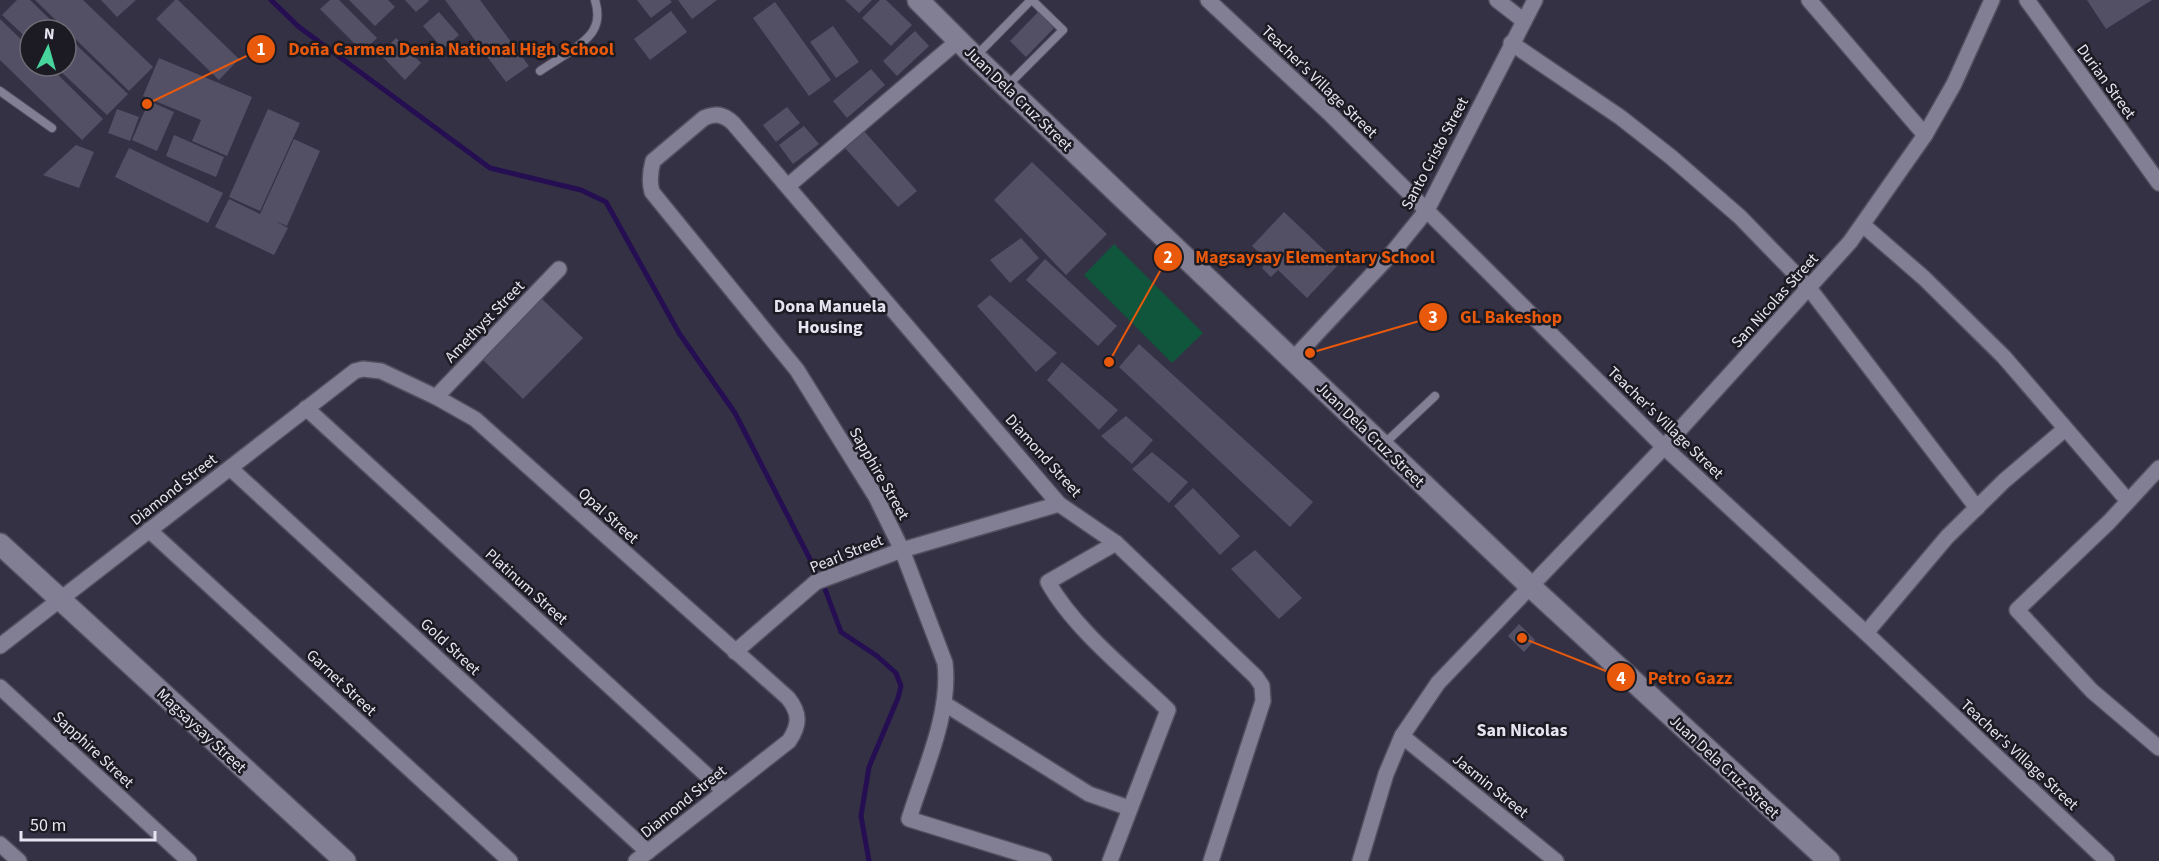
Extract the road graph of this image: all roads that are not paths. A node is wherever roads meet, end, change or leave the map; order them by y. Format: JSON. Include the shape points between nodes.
{"nodes":[{"id":1,"x":595,"y":0,"type":"edge"},
{"id":2,"x":918,"y":0,"type":"edge"},
{"id":3,"x":1032,"y":0,"type":"edge"},
{"id":4,"x":1208,"y":0,"type":"edge"},
{"id":5,"x":1497,"y":0,"type":"edge"},
{"id":6,"x":1535,"y":0,"type":"edge"},
{"id":7,"x":1809,"y":0,"type":"edge"},
{"id":8,"x":1992,"y":0,"type":"edge"},
{"id":9,"x":2027,"y":0,"type":"edge"},
{"id":10,"x":1524,"y":21,"type":"junction"},
{"id":11,"x":959,"y":40,"type":"junction"},
{"id":12,"x":1511,"y":43,"type":"junction"},
{"id":13,"x":975,"y":57,"type":"junction"},
{"id":14,"x":540,"y":71,"type":"dead end"},
{"id":15,"x":1006,"y":87,"type":"junction"},
{"id":16,"x":0,"y":91,"type":"edge"},
{"id":17,"x":52,"y":128,"type":"dead end"},
{"id":18,"x":1925,"y":135,"type":"junction"},
{"id":19,"x":2159,"y":183,"type":"edge"},
{"id":20,"x":789,"y":185,"type":"junction"},
{"id":21,"x":652,"y":192,"type":"joint"},
{"id":22,"x":1427,"y":210,"type":"junction"},
{"id":23,"x":1863,"y":225,"type":"junction"},
{"id":24,"x":559,"y":269,"type":"dead end"},
{"id":25,"x":1809,"y":288,"type":"junction"},
{"id":26,"x":1293,"y":359,"type":"junction"},
{"id":27,"x":371,"y":369,"type":"joint"},
{"id":28,"x":1435,"y":396,"type":"dead end"},
{"id":29,"x":436,"y":397,"type":"junction"},
{"id":30,"x":306,"y":408,"type":"junction"},
{"id":31,"x":2065,"y":429,"type":"junction"},
{"id":32,"x":1383,"y":445,"type":"junction"},
{"id":33,"x":1664,"y":447,"type":"junction"},
{"id":34,"x":230,"y":468,"type":"junction"},
{"id":35,"x":2159,"y":468,"type":"edge"},
{"id":36,"x":2128,"y":501,"type":"junction"},
{"id":37,"x":1059,"y":504,"type":"junction"},
{"id":38,"x":1977,"y":508,"type":"junction"},
{"id":39,"x":149,"y":530,"type":"junction"},
{"id":40,"x":1116,"y":543,"type":"junction"},
{"id":41,"x":0,"y":544,"type":"edge"},
{"id":42,"x":902,"y":550,"type":"junction"},
{"id":43,"x":1530,"y":586,"type":"junction"},
{"id":44,"x":59,"y":599,"type":"junction"},
{"id":45,"x":1866,"y":633,"type":"junction"},
{"id":46,"x":0,"y":646,"type":"edge"},
{"id":47,"x":735,"y":652,"type":"junction"},
{"id":48,"x":0,"y":687,"type":"edge"},
{"id":49,"x":945,"y":704,"type":"junction"},
{"id":50,"x":798,"y":718,"type":"joint"},
{"id":51,"x":1402,"y":736,"type":"junction"},
{"id":52,"x":2159,"y":748,"type":"edge"},
{"id":53,"x":724,"y":791,"type":"junction"},
{"id":54,"x":1129,"y":808,"type":"junction"},
{"id":55,"x":0,"y":844,"type":"edge"},
{"id":56,"x":642,"y":856,"type":"edge"},
{"id":57,"x":19,"y":861,"type":"edge"},
{"id":58,"x":189,"y":861,"type":"edge"},
{"id":59,"x":345,"y":861,"type":"edge"},
{"id":60,"x":510,"y":861,"type":"edge"},
{"id":61,"x":1044,"y":861,"type":"edge"},
{"id":62,"x":1110,"y":861,"type":"edge"},
{"id":63,"x":1211,"y":861,"type":"edge"},
{"id":64,"x":1360,"y":861,"type":"edge"},
{"id":65,"x":1556,"y":861,"type":"edge"},
{"id":66,"x":1828,"y":861,"type":"edge"},
{"id":67,"x":2107,"y":861,"type":"edge"}],
"edges":[{"from":1,"to":14,"type":"lane","via":[[598,15],[587,39]]},
{"from":2,"to":11,"type":"street","name":"Juan Dela Cruz Street"},
{"from":3,"to":13,"type":"lane"},
{"from":3,"to":15,"type":"lane","via":[[1063,30]]},
{"from":4,"to":22,"type":"street","name":"Teacher's Village Street"},
{"from":5,"to":10,"type":"street"},
{"from":6,"to":10,"type":"street","name":"Santo Cristo Street"},
{"from":7,"to":18,"type":"street"},
{"from":8,"to":18,"type":"street","name":"San Nicolas Street","via":[[1954,84]]},
{"from":9,"to":19,"type":"street","name":"Durian Street"},
{"from":10,"to":12,"type":"street","name":"Santo Cristo Street"},
{"from":11,"to":13,"type":"street","name":"Juan Dela Cruz Street"},
{"from":11,"to":20,"type":"street"},
{"from":12,"to":22,"type":"street","name":"Santo Cristo Street"},
{"from":12,"to":25,"type":"street","via":[[1671,157],[1740,217]]},
{"from":13,"to":15,"type":"street","name":"Juan Dela Cruz Street"},
{"from":15,"to":26,"type":"street","name":"Juan Dela Cruz Street"},
{"from":16,"to":17,"type":"lane"},
{"from":18,"to":23,"type":"street","name":"San Nicolas Street"},
{"from":20,"to":21,"type":"street","name":"Diamond Street","via":[[725,115],[714,114],[653,161]]},
{"from":20,"to":37,"type":"street","name":"Diamond Street"},
{"from":21,"to":42,"type":"street","name":"Sapphire Street","via":[[797,370],[876,497]]},
{"from":22,"to":26,"type":"street","name":"Santo Cristo Street","via":[[1394,252]]},
{"from":22,"to":33,"type":"street","name":"Teacher's Village Street"},
{"from":23,"to":25,"type":"street","name":"San Nicolas Street"},
{"from":23,"to":31,"type":"street","via":[[2004,357]]},
{"from":24,"to":29,"type":"street","name":"Amethyst Street"},
{"from":25,"to":33,"type":"street","name":"San Nicolas Street"},
{"from":25,"to":38,"type":"street"},
{"from":26,"to":32,"type":"street","name":"Juan Dela Cruz Street"},
{"from":27,"to":29,"type":"street","name":"Opal Street"},
{"from":27,"to":30,"type":"street","name":"Diamond Street","via":[[355,372]]},
{"from":28,"to":32,"type":"lane"},
{"from":29,"to":47,"type":"street","name":"Opal Street","via":[[475,419]]},
{"from":30,"to":34,"type":"street","name":"Diamond Street"},
{"from":30,"to":53,"type":"street","name":"Platinum Street"},
{"from":31,"to":36,"type":"street"},
{"from":31,"to":38,"type":"street"},
{"from":32,"to":43,"type":"street","name":"Juan Dela Cruz Street"},
{"from":33,"to":43,"type":"street","name":"San Nicolas Street"},
{"from":33,"to":45,"type":"street","name":"Teacher's Village Street"},
{"from":34,"to":39,"type":"street","name":"Diamond Street"},
{"from":34,"to":56,"type":"street","name":"Gold Street"},
{"from":35,"to":36,"type":"street"},
{"from":36,"to":52,"type":"street","via":[[2017,610],[2092,691]]},
{"from":37,"to":40,"type":"street","name":"Diamond Street"},
{"from":37,"to":42,"type":"street","name":"Pearl Street"},
{"from":38,"to":45,"type":"street","via":[[1947,537]]},
{"from":39,"to":44,"type":"street","name":"Diamond Street"},
{"from":39,"to":60,"type":"street","name":"Garnet Street"},
{"from":40,"to":54,"type":"street","via":[[1048,582],[1072,617],[1168,710]]},
{"from":40,"to":63,"type":"street","name":"Diamond Street","via":[[1262,687],[1263,700]]},
{"from":41,"to":44,"type":"street","name":"Magsaysay Street"},
{"from":42,"to":47,"type":"street","name":"Pearl Street","via":[[816,582]]},
{"from":42,"to":49,"type":"street","name":"Sapphire Street","via":[[945,663]]},
{"from":43,"to":51,"type":"street","name":"San Nicolas Street","via":[[1438,683]]},
{"from":43,"to":66,"type":"street","name":"Juan Dela Cruz Street"},
{"from":44,"to":46,"type":"street","name":"Diamond Street"},
{"from":44,"to":59,"type":"street","name":"Magsaysay Street"},
{"from":45,"to":67,"type":"street","name":"Teacher's Village Street"},
{"from":47,"to":50,"type":"street","name":"Opal Street","via":[[788,698]]},
{"from":48,"to":58,"type":"street","name":"Sapphire Street"},
{"from":49,"to":54,"type":"street","via":[[1089,794]]},
{"from":49,"to":61,"type":"street","name":"Sapphire Street","via":[[909,819]]},
{"from":50,"to":53,"type":"street","name":"Diamond Street","via":[[797,730],[789,741]]},
{"from":51,"to":64,"type":"street","name":"San Nicolas Street","via":[[1386,774]]},
{"from":51,"to":65,"type":"street","name":"Jasmin Street"},
{"from":53,"to":56,"type":"street","name":"Diamond Street"},
{"from":54,"to":62,"type":"street"},
{"from":55,"to":57,"type":"street"}]}
